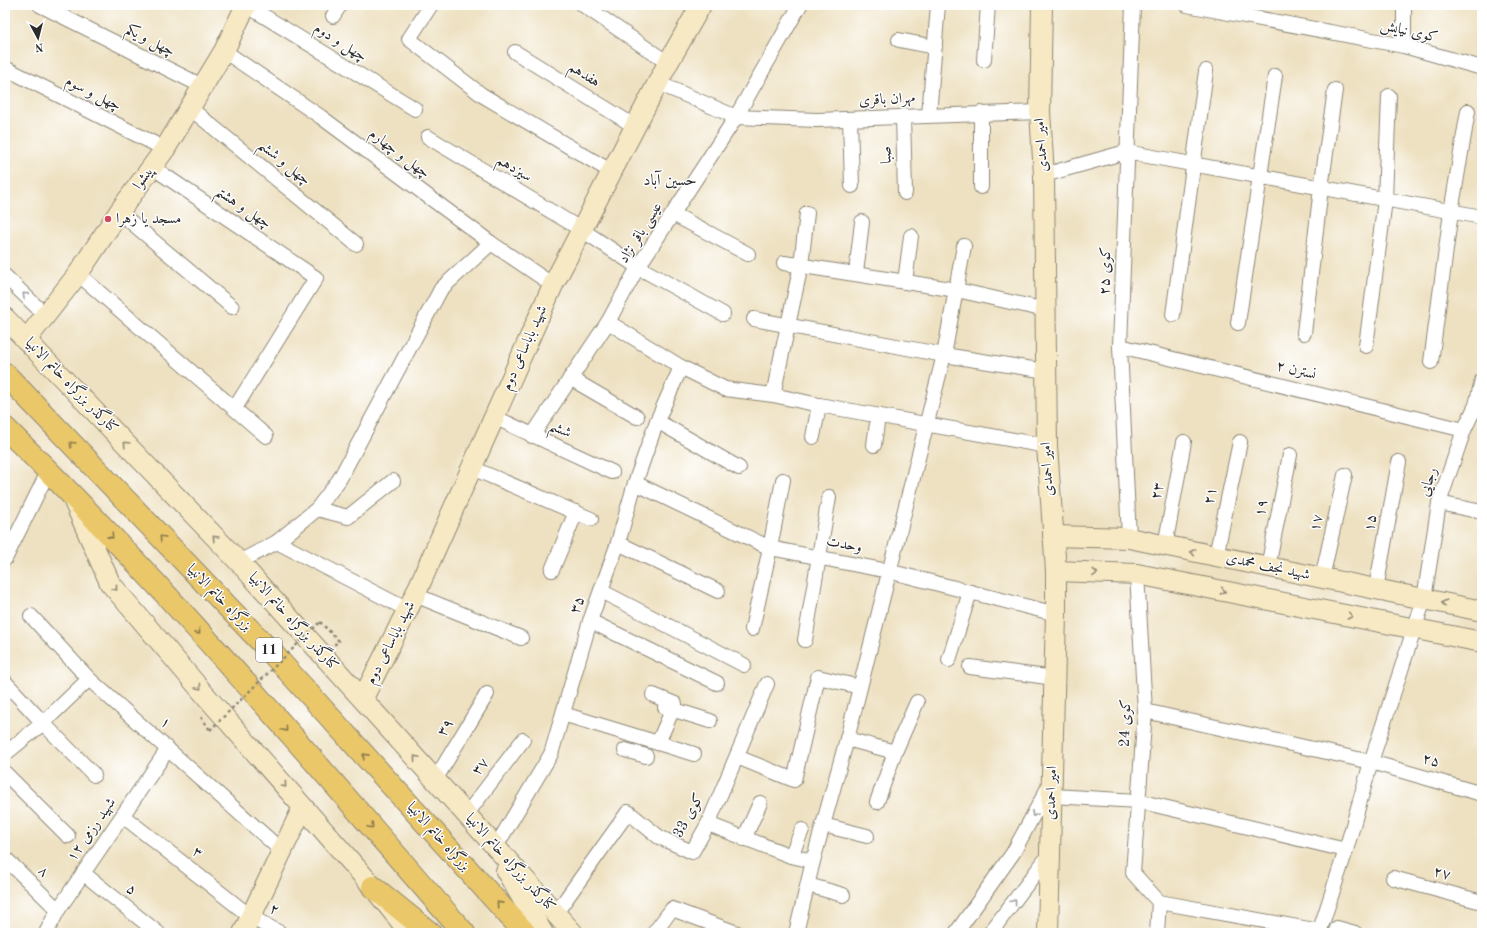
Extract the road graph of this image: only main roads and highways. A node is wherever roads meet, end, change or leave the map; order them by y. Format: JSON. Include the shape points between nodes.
{"nodes":[{"id":1,"x":246,"y":5,"type":"edge"},
{"id":2,"x":701,"y":5,"type":"edge"},
{"id":3,"x":1042,"y":5,"type":"edge"},
{"id":4,"x":5,"y":318,"type":"edge"},
{"id":5,"x":26,"y":340,"type":"junction"},
{"id":6,"x":5,"y":374,"type":"edge"},
{"id":7,"x":5,"y":428,"type":"edge"},
{"id":8,"x":68,"y":490,"type":"junction"},
{"id":9,"x":1053,"y":536,"type":"junction"},
{"id":10,"x":1056,"y":571,"type":"junction"},
{"id":11,"x":1482,"y":611,"type":"edge"},
{"id":12,"x":1482,"y":642,"type":"edge"},
{"id":13,"x":363,"y":698,"type":"junction"},
{"id":14,"x":303,"y":807,"type":"junction"},
{"id":15,"x":490,"y":842,"type":"junction"},
{"id":16,"x":373,"y":887,"type":"junction"},
{"id":17,"x":247,"y":925,"type":"edge"},
{"id":18,"x":410,"y":933,"type":"edge"},
{"id":19,"x":430,"y":933,"type":"edge"},
{"id":20,"x":464,"y":933,"type":"edge"},
{"id":21,"x":525,"y":933,"type":"edge"},
{"id":22,"x":543,"y":933,"type":"edge"},
{"id":23,"x":573,"y":933,"type":"edge"},
{"id":24,"x":1048,"y":933,"type":"edge"}],
"edges":[{"from":1,"to":5,"type":"main road","name":"پیشوا","via":[[224,51],[165,149],[78,274]]},
{"from":2,"to":13,"type":"main road","name":"شهید باباساعی دوم","via":[[668,63],[554,285],[411,602]]},
{"from":3,"to":9,"type":"main road","name":"امیر احمدی","via":[[1040,112],[1044,175],[1047,446]]},
{"from":4,"to":5,"type":"main road","name":"کنارگذر بزرگراه خاتم الانبیا"},
{"from":13,"to":5,"type":"main road","name":"کنارگذر بزرگراه خاتم الانبیا","one_way":true,"via":[[239,562]]},
{"from":21,"to":6,"type":"highway","name":"بزرگراه خاتم الانبیا","number":"11","one_way":true,"via":[[271,652]]},
{"from":7,"to":8,"type":"highway","number":"11"},
{"from":8,"to":14,"type":"main road","one_way":true,"via":[[110,583]]},
{"from":8,"to":20,"type":"highway","number":"11","one_way":true,"via":[[244,682]]},
{"from":9,"to":10,"type":"main road","name":"امیر احمدی"},
{"from":11,"to":9,"type":"main road","name":"شهید نجف محمدی","one_way":true,"via":[[1129,538]]},
{"from":10,"to":12,"type":"main road","name":"شهید نجف محمدی","one_way":true,"via":[[1137,574]]},
{"from":10,"to":24,"type":"main road","name":"امیر احمدی"},
{"from":15,"to":13,"type":"main road","name":"کنارگذر بزرگراه خاتم الانبیا","one_way":true},
{"from":14,"to":16,"type":"main road"},
{"from":14,"to":17,"type":"main road"},
{"from":15,"to":22,"type":"main road"},
{"from":15,"to":23,"type":"main road","name":"کنارگذر بزرگراه خاتم الانبیا"},
{"from":16,"to":18,"type":"main road"},
{"from":16,"to":19,"type":"highway"}]}
